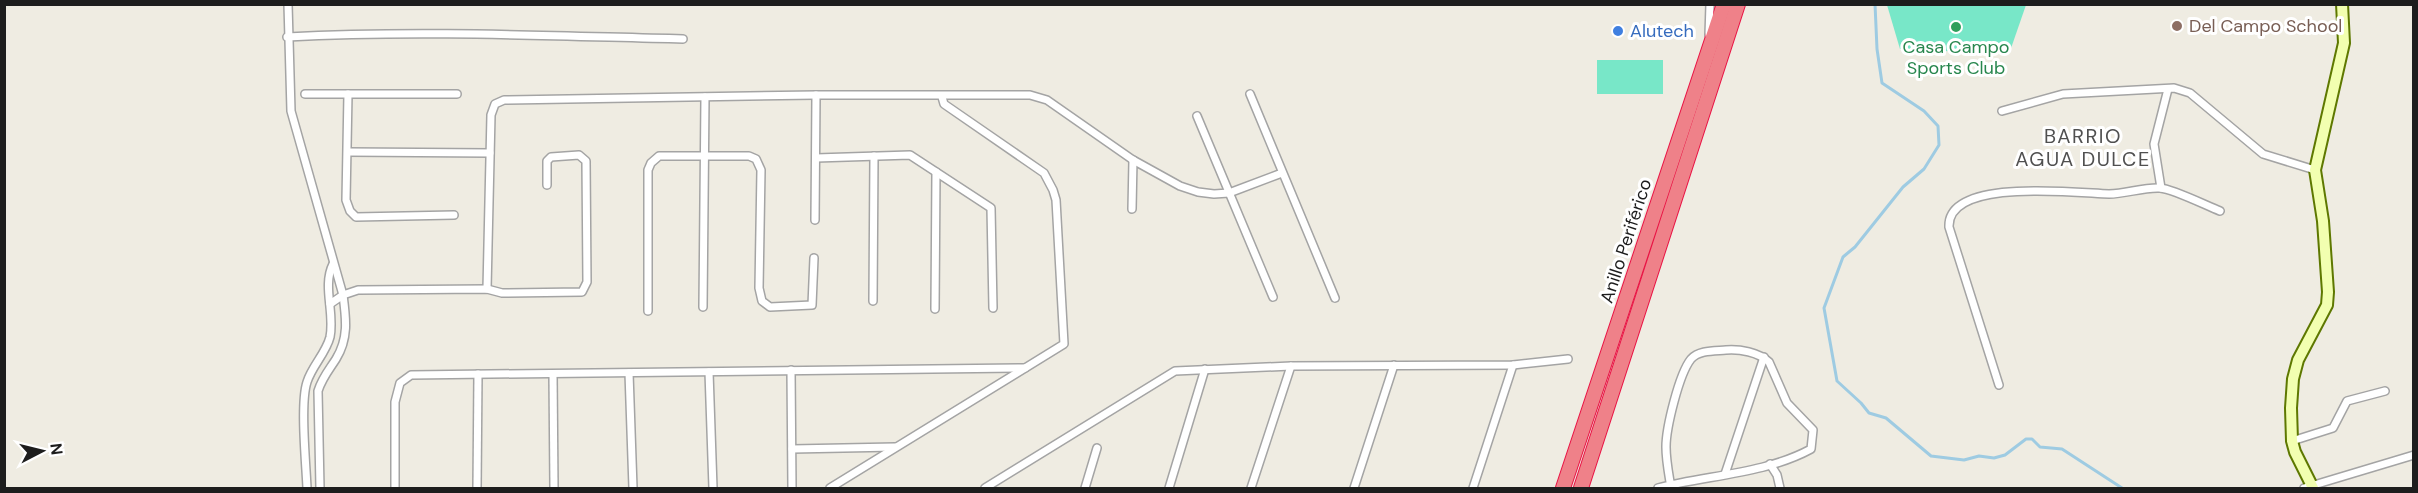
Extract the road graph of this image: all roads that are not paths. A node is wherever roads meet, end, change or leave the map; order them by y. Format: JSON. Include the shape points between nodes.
{"nodes":[{"id":1,"x":288,"y":4,"type":"edge"},
{"id":2,"x":1710,"y":4,"type":"edge"},
{"id":3,"x":1724,"y":4,"type":"edge"},
{"id":4,"x":1738,"y":4,"type":"edge"},
{"id":5,"x":2342,"y":4,"type":"edge"},
{"id":6,"x":287,"y":37,"type":"junction"},
{"id":7,"x":683,"y":39,"type":"dead end"},
{"id":8,"x":1709,"y":51,"type":"junction"},
{"id":9,"x":2168,"y":89,"type":"junction"},
{"id":10,"x":305,"y":94,"type":"dead end"},
{"id":11,"x":348,"y":94,"type":"junction"},
{"id":12,"x":457,"y":94,"type":"dead end"},
{"id":13,"x":1250,"y":94,"type":"dead end"},
{"id":14,"x":816,"y":95,"type":"junction"},
{"id":15,"x":705,"y":97,"type":"junction"},
{"id":16,"x":942,"y":97,"type":"junction"},
{"id":17,"x":2002,"y":111,"type":"dead end"},
{"id":18,"x":1197,"y":116,"type":"dead end"},
{"id":19,"x":348,"y":152,"type":"junction"},
{"id":20,"x":490,"y":153,"type":"junction"},
{"id":21,"x":704,"y":155,"type":"junction"},
{"id":22,"x":874,"y":156,"type":"junction"},
{"id":23,"x":816,"y":158,"type":"junction"},
{"id":24,"x":1133,"y":160,"type":"junction"},
{"id":25,"x":2315,"y":170,"type":"junction"},
{"id":26,"x":936,"y":172,"type":"junction"},
{"id":27,"x":1282,"y":173,"type":"junction"},
{"id":28,"x":547,"y":185,"type":"dead end"},
{"id":29,"x":2161,"y":188,"type":"junction"},
{"id":30,"x":1229,"y":192,"type":"junction"},
{"id":31,"x":1132,"y":209,"type":"dead end"},
{"id":32,"x":2220,"y":210,"type":"dead end"},
{"id":33,"x":454,"y":215,"type":"dead end"},
{"id":34,"x":815,"y":220,"type":"dead end"},
{"id":35,"x":814,"y":258,"type":"dead end"},
{"id":36,"x":333,"y":264,"type":"junction"},
{"id":37,"x":487,"y":289,"type":"junction"},
{"id":38,"x":343,"y":295,"type":"junction"},
{"id":39,"x":1273,"y":297,"type":"dead end"},
{"id":40,"x":1335,"y":298,"type":"dead end"},
{"id":41,"x":873,"y":301,"type":"dead end"},
{"id":42,"x":330,"y":304,"type":"junction"},
{"id":43,"x":703,"y":307,"type":"dead end"},
{"id":44,"x":993,"y":308,"type":"dead end"},
{"id":45,"x":935,"y":309,"type":"dead end"},
{"id":46,"x":648,"y":311,"type":"dead end"},
{"id":47,"x":1764,"y":357,"type":"junction"},
{"id":48,"x":1568,"y":358,"type":"dead end"},
{"id":49,"x":1394,"y":365,"type":"junction"},
{"id":50,"x":1513,"y":365,"type":"junction"},
{"id":51,"x":1291,"y":366,"type":"junction"},
{"id":52,"x":1025,"y":368,"type":"junction"},
{"id":53,"x":1205,"y":369,"type":"junction"},
{"id":54,"x":791,"y":370,"type":"junction"},
{"id":55,"x":709,"y":372,"type":"junction"},
{"id":56,"x":629,"y":373,"type":"junction"},
{"id":57,"x":478,"y":374,"type":"junction"},
{"id":58,"x":553,"y":374,"type":"junction"},
{"id":59,"x":1999,"y":385,"type":"dead end"},
{"id":60,"x":2385,"y":391,"type":"dead end"},
{"id":61,"x":2292,"y":441,"type":"junction"},
{"id":62,"x":898,"y":447,"type":"junction"},
{"id":63,"x":1097,"y":448,"type":"dead end"},
{"id":64,"x":792,"y":449,"type":"junction"},
{"id":65,"x":1593,"y":452,"type":"junction"},
{"id":66,"x":2414,"y":455,"type":"edge"},
{"id":67,"x":1770,"y":464,"type":"junction"},
{"id":68,"x":1725,"y":474,"type":"junction"},
{"id":69,"x":1670,"y":487,"type":"edge"},
{"id":70,"x":2310,"y":488,"type":"edge"},
{"id":71,"x":307,"y":489,"type":"edge"},
{"id":72,"x":320,"y":489,"type":"edge"},
{"id":73,"x":395,"y":489,"type":"edge"},
{"id":74,"x":477,"y":489,"type":"edge"},
{"id":75,"x":554,"y":489,"type":"edge"},
{"id":76,"x":633,"y":489,"type":"edge"},
{"id":77,"x":712,"y":489,"type":"edge"},
{"id":78,"x":792,"y":489,"type":"edge"},
{"id":79,"x":830,"y":489,"type":"edge"},
{"id":80,"x":985,"y":489,"type":"edge"},
{"id":81,"x":1085,"y":489,"type":"edge"},
{"id":82,"x":1169,"y":489,"type":"edge"},
{"id":83,"x":1251,"y":489,"type":"edge"},
{"id":84,"x":1354,"y":489,"type":"edge"},
{"id":85,"x":1473,"y":489,"type":"edge"},
{"id":86,"x":1563,"y":489,"type":"edge"},
{"id":87,"x":1581,"y":489,"type":"edge"},
{"id":88,"x":1590,"y":489,"type":"edge"},
{"id":89,"x":1658,"y":489,"type":"edge"},
{"id":90,"x":1780,"y":489,"type":"edge"}],
"edges":[{"from":1,"to":6,"type":"street"},
{"from":2,"to":8,"type":"street"},
{"from":3,"to":8,"type":"highway","name":"Anillo Periférico"},
{"from":4,"to":65,"type":"highway","name":"Anillo Periférico"},
{"from":5,"to":25,"type":"street","via":[[2344,43]]},
{"from":6,"to":7,"type":"street","via":[[389,33]]},
{"from":6,"to":36,"type":"street","via":[[291,111]]},
{"from":8,"to":86,"type":"highway","name":"Anillo Periférico"},
{"from":9,"to":17,"type":"street","via":[[2063,94]]},
{"from":9,"to":25,"type":"street","via":[[2190,93],[2263,154]]},
{"from":9,"to":29,"type":"street","via":[[2154,144]]},
{"from":10,"to":11,"type":"street"},
{"from":11,"to":12,"type":"street"},
{"from":11,"to":19,"type":"street"},
{"from":13,"to":27,"type":"street"},
{"from":14,"to":15,"type":"street"},
{"from":14,"to":16,"type":"street"},
{"from":14,"to":23,"type":"street"},
{"from":15,"to":20,"type":"street","via":[[504,100],[495,104],[491,115]]},
{"from":15,"to":21,"type":"street"},
{"from":16,"to":24,"type":"street","via":[[1030,95],[1047,100]]},
{"from":16,"to":52,"type":"street","via":[[944,104],[1044,173],[1053,190],[1064,344]]},
{"from":18,"to":30,"type":"street"},
{"from":19,"to":20,"type":"street"},
{"from":19,"to":33,"type":"street","via":[[346,200],[356,217]]},
{"from":20,"to":37,"type":"street"},
{"from":21,"to":35,"type":"street","via":[[749,156],[756,159],[761,170],[762,301],[770,307],[812,305]]},
{"from":21,"to":43,"type":"street"},
{"from":21,"to":46,"type":"street","via":[[659,156],[648,171]]},
{"from":22,"to":23,"type":"street"},
{"from":22,"to":26,"type":"street","via":[[910,155]]},
{"from":22,"to":41,"type":"street"},
{"from":23,"to":34,"type":"street"},
{"from":24,"to":30,"type":"street","via":[[1180,186],[1214,194]]},
{"from":24,"to":31,"type":"street"},
{"from":25,"to":61,"type":"street","via":[[2328,292],[2293,379]]},
{"from":26,"to":44,"type":"street","via":[[991,208]]},
{"from":26,"to":45,"type":"street"},
{"from":27,"to":30,"type":"street"},
{"from":27,"to":40,"type":"street"},
{"from":28,"to":37,"type":"street","via":[[547,161],[551,157],[579,155],[586,161],[587,282],[582,292],[502,293]]},
{"from":29,"to":32,"type":"street"},
{"from":29,"to":59,"type":"street","via":[[2111,194],[1995,192],[1952,211],[1949,227]]},
{"from":30,"to":39,"type":"street"},
{"from":36,"to":38,"type":"street"},
{"from":36,"to":42,"type":"street","via":[[329,272]]},
{"from":37,"to":38,"type":"street","via":[[358,290]]},
{"from":38,"to":42,"type":"street"},
{"from":38,"to":72,"type":"street","via":[[345,342],[318,391]]},
{"from":42,"to":71,"type":"street","via":[[330,336],[305,395]]},
{"from":47,"to":67,"type":"street","via":[[1787,404],[1813,430],[1811,449],[1791,460]]},
{"from":47,"to":68,"type":"street"},
{"from":47,"to":69,"type":"street","via":[[1729,350],[1703,352],[1691,359],[1669,421],[1666,447]]},
{"from":48,"to":50,"type":"street"},
{"from":49,"to":50,"type":"street"},
{"from":49,"to":51,"type":"street"},
{"from":49,"to":84,"type":"street"},
{"from":50,"to":85,"type":"street"},
{"from":51,"to":53,"type":"street"},
{"from":51,"to":83,"type":"street"},
{"from":52,"to":54,"type":"street"},
{"from":52,"to":62,"type":"street"},
{"from":53,"to":80,"type":"street","via":[[1175,371]]},
{"from":53,"to":82,"type":"street"},
{"from":54,"to":55,"type":"street"},
{"from":54,"to":64,"type":"street"},
{"from":55,"to":56,"type":"street"},
{"from":55,"to":77,"type":"street"},
{"from":56,"to":58,"type":"street"},
{"from":56,"to":76,"type":"street"},
{"from":57,"to":58,"type":"street"},
{"from":57,"to":73,"type":"street","via":[[411,375],[400,383],[395,402]]},
{"from":57,"to":74,"type":"street"},
{"from":58,"to":75,"type":"street"},
{"from":60,"to":61,"type":"street","via":[[2350,400],[2333,428]]},
{"from":61,"to":70,"type":"street"},
{"from":62,"to":64,"type":"street"},
{"from":62,"to":79,"type":"street"},
{"from":63,"to":81,"type":"street"},
{"from":64,"to":78,"type":"street"},
{"from":65,"to":87,"type":"highway","name":"Anillo Periférico"},
{"from":65,"to":88,"type":"highway"},
{"from":66,"to":70,"type":"street"},
{"from":67,"to":68,"type":"street"},
{"from":67,"to":90,"type":"street"},
{"from":68,"to":69,"type":"street"},
{"from":69,"to":89,"type":"street"}]}
